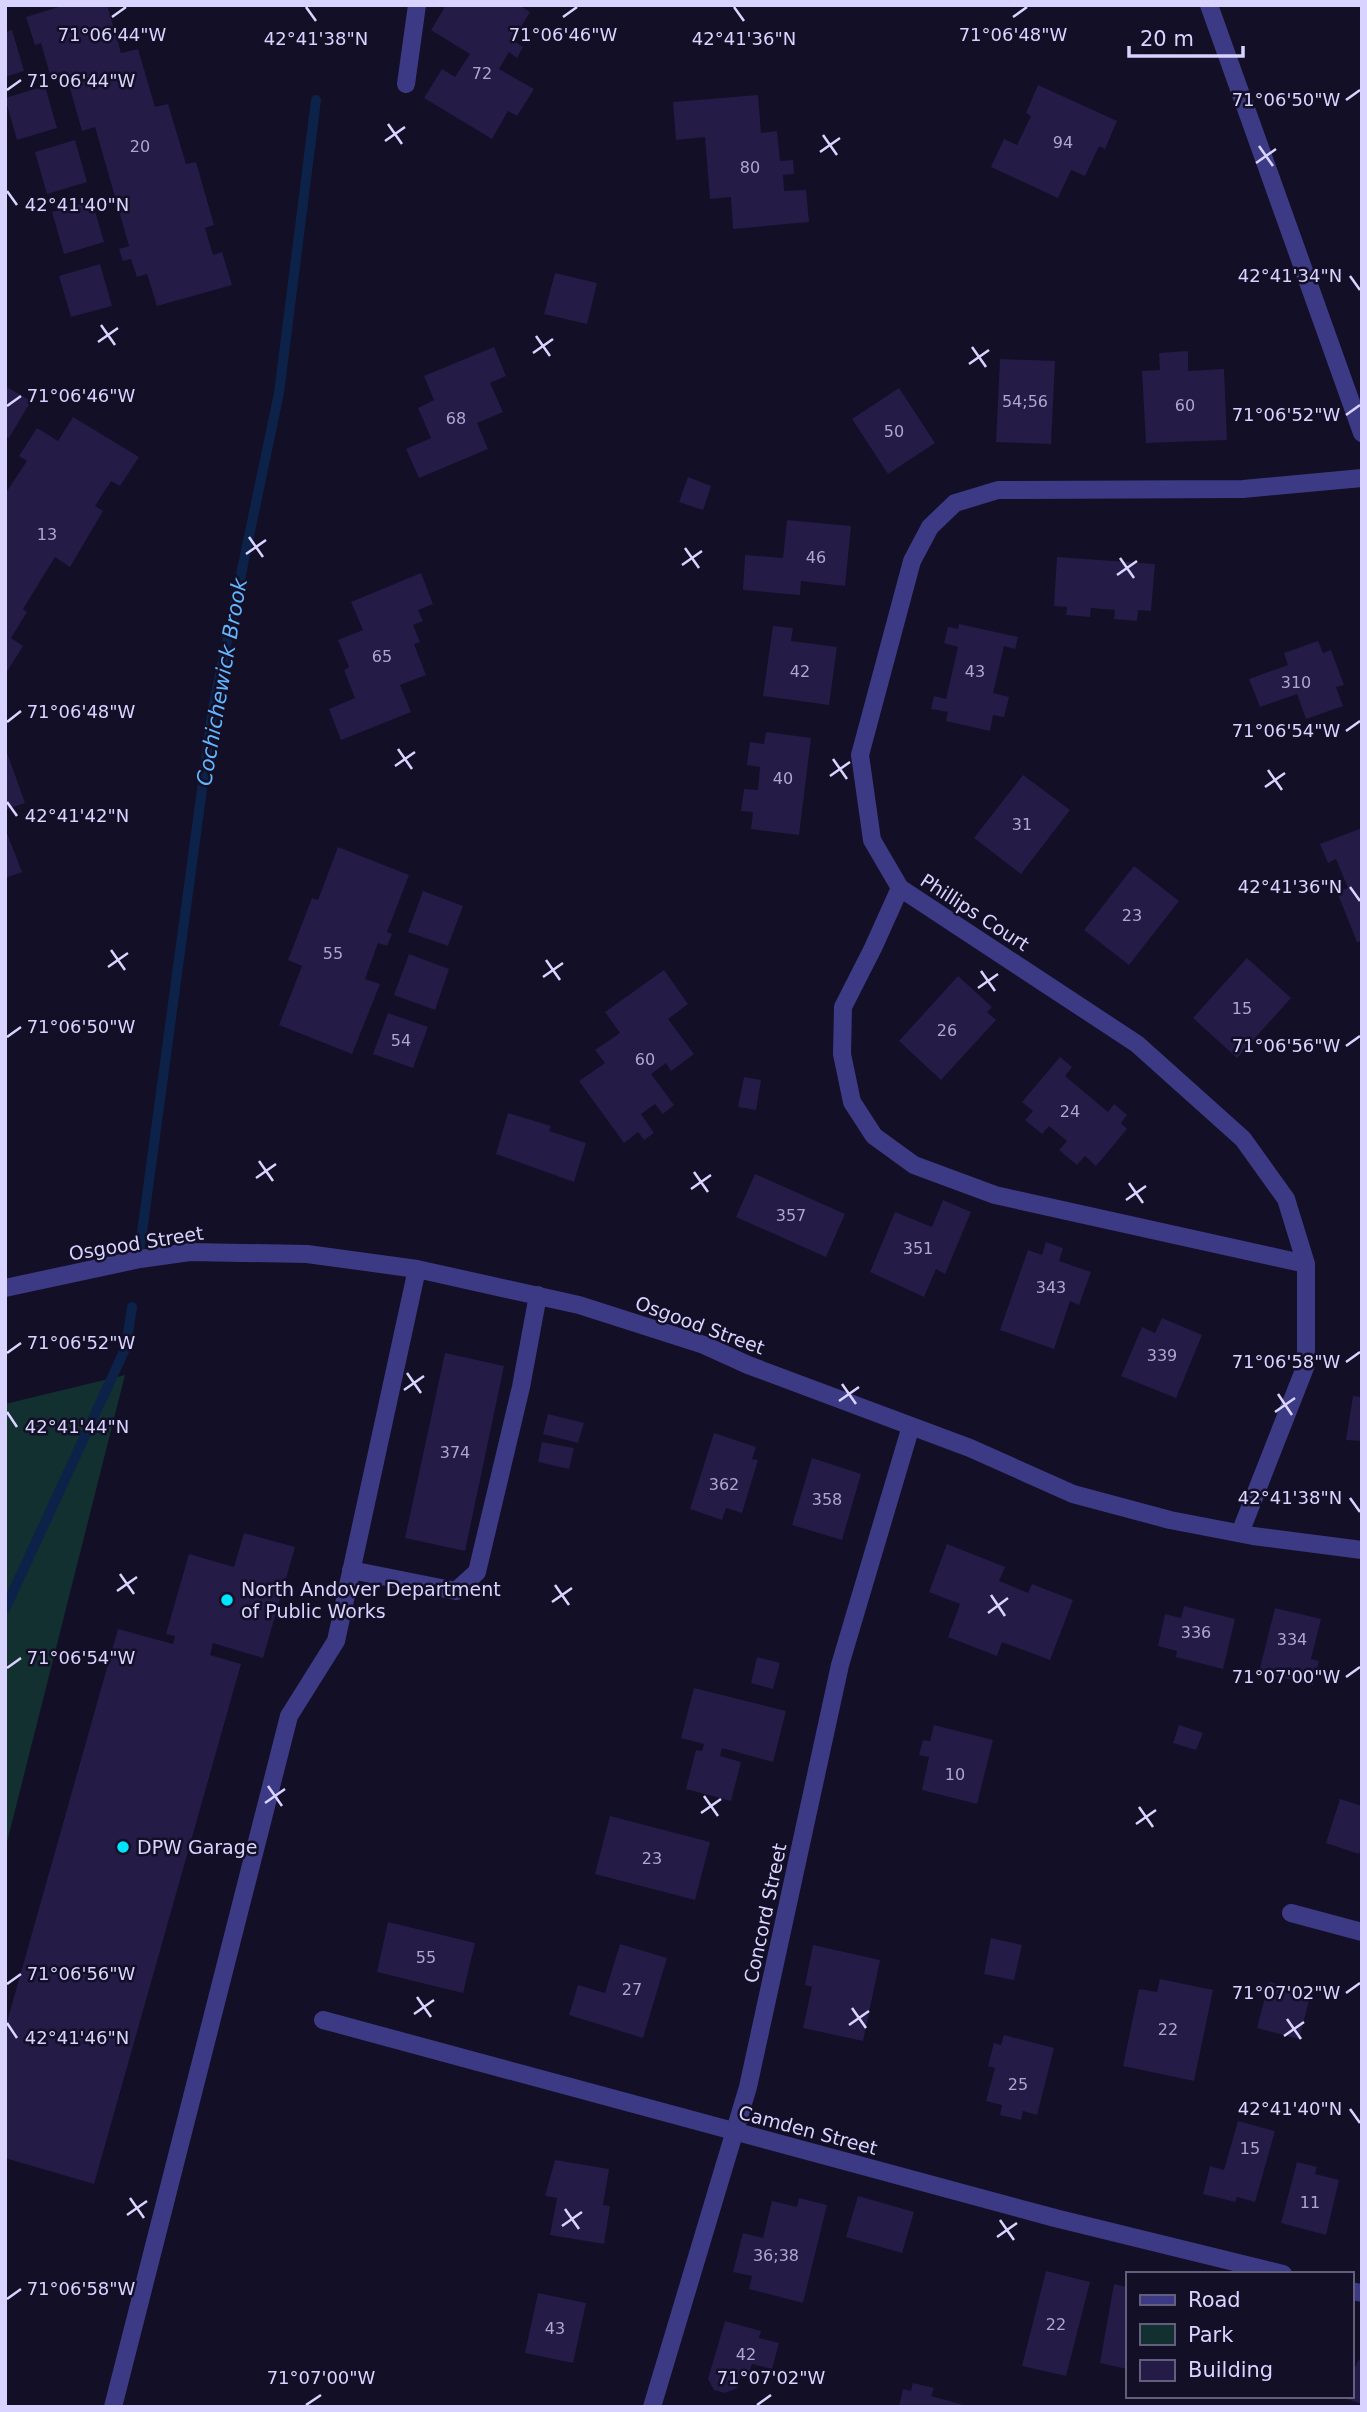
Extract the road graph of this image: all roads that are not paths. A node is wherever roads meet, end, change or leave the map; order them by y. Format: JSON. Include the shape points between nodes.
{"nodes":[{"id":1,"x":417,"y":5,"type":"edge"},
{"id":2,"x":1209,"y":5,"type":"edge"},
{"id":3,"x":406,"y":84,"type":"dead end"},
{"id":4,"x":1362,"y":433,"type":"edge"},
{"id":5,"x":1362,"y":478,"type":"edge"},
{"id":6,"x":900,"y":888,"type":"junction"},
{"id":7,"x":1306,"y":1264,"type":"junction"},
{"id":8,"x":417,"y":1269,"type":"junction"},
{"id":9,"x":5,"y":1288,"type":"edge"},
{"id":10,"x":538,"y":1296,"type":"junction"},
{"id":11,"x":911,"y":1426,"type":"junction"},
{"id":12,"x":1240,"y":1533,"type":"junction"},
{"id":13,"x":1362,"y":1550,"type":"edge"},
{"id":14,"x":351,"y":1570,"type":"junction"},
{"id":15,"x":1291,"y":1913,"type":"dead end"},
{"id":16,"x":1362,"y":1932,"type":"edge"},
{"id":17,"x":323,"y":2020,"type":"dead end"},
{"id":18,"x":735,"y":2132,"type":"junction"},
{"id":19,"x":1275,"y":2272,"type":"edge"},
{"id":20,"x":113,"y":2407,"type":"edge"},
{"id":21,"x":652,"y":2407,"type":"edge"}],
"edges":[{"from":1,"to":3,"type":"street"},
{"from":2,"to":4,"type":"street"},
{"from":5,"to":6,"type":"street","name":"Phillips Court","via":[[1243,489],[998,490],[955,503],[930,527],[912,561],[860,755],[872,840]]},
{"from":6,"to":7,"type":"street","name":"Phillips Court","via":[[1137,1044],[1243,1139],[1286,1199]]},
{"from":6,"to":7,"type":"street","via":[[843,1007],[842,1054],[852,1102],[874,1136],[914,1165],[995,1195]]},
{"from":7,"to":12,"type":"street","name":"Phillips Court","via":[[1306,1365]]},
{"from":8,"to":9,"type":"street","name":"Osgood Street","via":[[286,1253],[190,1252]]},
{"from":8,"to":10,"type":"street","name":"Osgood Street"},
{"from":8,"to":14,"type":"street"},
{"from":10,"to":11,"type":"street","name":"Osgood Street","via":[[704,1345]]},
{"from":10,"to":14,"type":"street","via":[[477,1572],[456,1591]]},
{"from":11,"to":12,"type":"street","name":"Osgood Street","via":[[1073,1494]]},
{"from":11,"to":18,"type":"street","name":"Concord Street","via":[[840,1665]]},
{"from":12,"to":13,"type":"street","name":"Osgood Street"},
{"from":14,"to":20,"type":"street","via":[[336,1641],[289,1716]]},
{"from":15,"to":16,"type":"street"},
{"from":17,"to":18,"type":"street","name":"Camden Street"},
{"from":18,"to":19,"type":"street","name":"Camden Street"},
{"from":18,"to":21,"type":"street","name":"Concord Street"}]}
